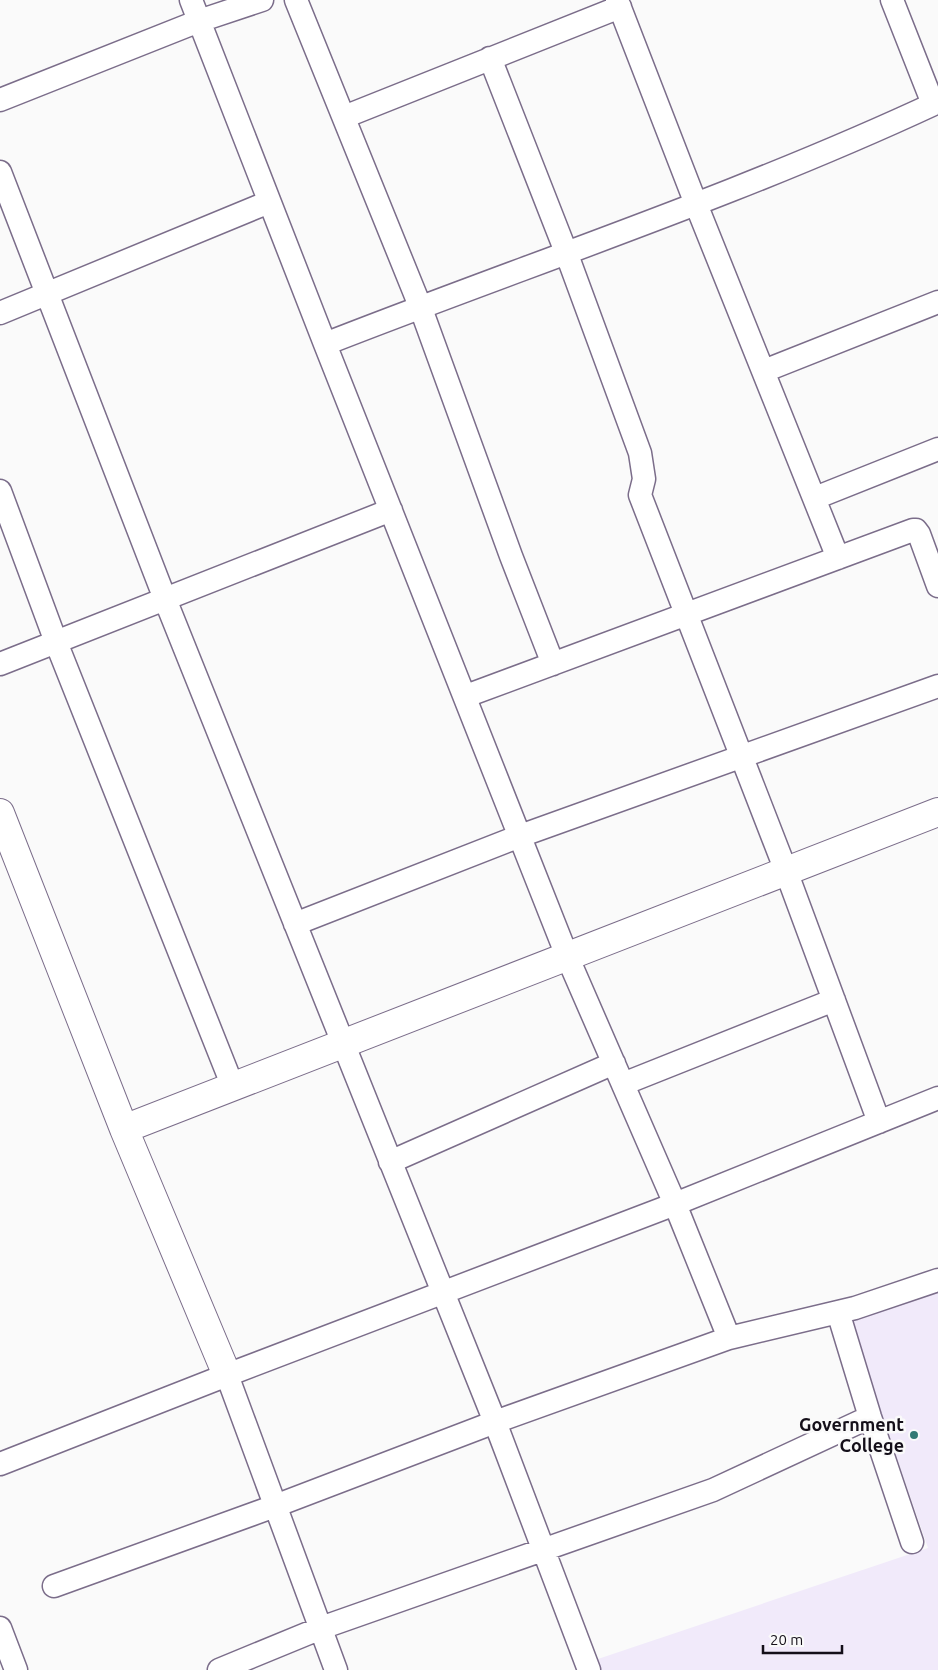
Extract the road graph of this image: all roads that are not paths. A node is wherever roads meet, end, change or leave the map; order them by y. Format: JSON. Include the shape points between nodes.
{"nodes":[{"id":1,"x":262,"y":0,"type":"edge"},
{"id":2,"x":296,"y":0,"type":"edge"},
{"id":3,"x":892,"y":0,"type":"edge"},
{"id":4,"x":618,"y":4,"type":"edge"},
{"id":5,"x":195,"y":10,"type":"edge"},
{"id":6,"x":490,"y":58,"type":"junction"},
{"id":7,"x":0,"y":100,"type":"edge"},
{"id":8,"x":936,"y":103,"type":"edge"},
{"id":9,"x":344,"y":117,"type":"junction"},
{"id":10,"x":0,"y":172,"type":"edge"},
{"id":11,"x":269,"y":202,"type":"junction"},
{"id":12,"x":696,"y":204,"type":"junction"},
{"id":13,"x":566,"y":252,"type":"junction"},
{"id":14,"x":46,"y":294,"type":"junction"},
{"id":15,"x":938,"y":302,"type":"edge"},
{"id":16,"x":420,"y":306,"type":"junction"},
{"id":17,"x":0,"y":313,"type":"edge"},
{"id":18,"x":324,"y":344,"type":"junction"},
{"id":19,"x":764,"y":371,"type":"junction"},
{"id":20,"x":938,"y":449,"type":"edge"},
{"id":21,"x":0,"y":491,"type":"edge"},
{"id":22,"x":814,"y":498,"type":"junction"},
{"id":23,"x":391,"y":510,"type":"junction"},
{"id":24,"x":838,"y":558,"type":"junction"},
{"id":25,"x":938,"y":586,"type":"edge"},
{"id":26,"x":165,"y":599,"type":"junction"},
{"id":27,"x":686,"y":615,"type":"junction"},
{"id":28,"x":56,"y":642,"type":"junction"},
{"id":29,"x":0,"y":664,"type":"edge"},
{"id":30,"x":553,"y":664,"type":"junction"},
{"id":31,"x":938,"y":686,"type":"edge"},
{"id":32,"x":466,"y":696,"type":"junction"},
{"id":33,"x":741,"y":756,"type":"junction"},
{"id":34,"x":938,"y":812,"type":"edge"},
{"id":35,"x":0,"y":813,"type":"edge"},
{"id":36,"x":520,"y":836,"type":"junction"},
{"id":37,"x":786,"y":871,"type":"junction"},
{"id":38,"x":295,"y":924,"type":"junction"},
{"id":39,"x":567,"y":956,"type":"junction"},
{"id":40,"x":834,"y":1000,"type":"junction"},
{"id":41,"x":343,"y":1044,"type":"junction"},
{"id":42,"x":614,"y":1063,"type":"junction"},
{"id":43,"x":623,"y":1084,"type":"junction"},
{"id":44,"x":233,"y":1087,"type":"junction"},
{"id":45,"x":938,"y":1098,"type":"edge"},
{"id":46,"x":879,"y":1122,"type":"junction"},
{"id":47,"x":124,"y":1129,"type":"junction"},
{"id":48,"x":390,"y":1162,"type":"junction"},
{"id":49,"x":675,"y":1204,"type":"junction"},
{"id":50,"x":938,"y":1280,"type":"edge"},
{"id":51,"x":444,"y":1293,"type":"junction"},
{"id":52,"x":838,"y":1312,"type":"junction"},
{"id":53,"x":729,"y":1338,"type":"junction"},
{"id":54,"x":226,"y":1375,"type":"junction"},
{"id":55,"x":870,"y":1417,"type":"junction"},
{"id":56,"x":495,"y":1422,"type":"junction"},
{"id":57,"x":0,"y":1464,"type":"edge"},
{"id":58,"x":276,"y":1506,"type":"junction"},
{"id":59,"x":912,"y":1542,"type":"dead end"},
{"id":60,"x":543,"y":1549,"type":"junction"},
{"id":61,"x":54,"y":1586,"type":"dead end"},
{"id":62,"x":0,"y":1628,"type":"edge"},
{"id":63,"x":321,"y":1628,"type":"junction"},
{"id":64,"x":9,"y":1661,"type":"edge"},
{"id":65,"x":219,"y":1670,"type":"edge"},
{"id":66,"x":336,"y":1670,"type":"edge"},
{"id":67,"x":589,"y":1670,"type":"edge"}],
"edges":[{"from":1,"to":5,"type":"street"},
{"from":2,"to":9,"type":"street"},
{"from":3,"to":8,"type":"street"},
{"from":4,"to":6,"type":"street"},
{"from":4,"to":12,"type":"street"},
{"from":5,"to":7,"type":"street"},
{"from":5,"to":11,"type":"street"},
{"from":6,"to":9,"type":"street"},
{"from":6,"to":13,"type":"street"},
{"from":8,"to":12,"type":"street","via":[[837,148]]},
{"from":9,"to":16,"type":"street"},
{"from":10,"to":14,"type":"street"},
{"from":11,"to":14,"type":"street"},
{"from":11,"to":18,"type":"street"},
{"from":12,"to":13,"type":"street"},
{"from":12,"to":19,"type":"street"},
{"from":13,"to":16,"type":"street"},
{"from":13,"to":27,"type":"street","via":[[640,453],[644,479],[640,495]]},
{"from":14,"to":17,"type":"street"},
{"from":14,"to":26,"type":"street"},
{"from":15,"to":19,"type":"street"},
{"from":16,"to":18,"type":"street"},
{"from":16,"to":30,"type":"street"},
{"from":18,"to":23,"type":"street"},
{"from":19,"to":22,"type":"street"},
{"from":20,"to":22,"type":"street"},
{"from":21,"to":28,"type":"street"},
{"from":22,"to":24,"type":"street"},
{"from":23,"to":26,"type":"street"},
{"from":23,"to":32,"type":"street"},
{"from":24,"to":25,"type":"street","via":[[916,530]]},
{"from":24,"to":27,"type":"street"},
{"from":26,"to":28,"type":"street"},
{"from":26,"to":38,"type":"street"},
{"from":27,"to":30,"type":"street"},
{"from":27,"to":33,"type":"street"},
{"from":28,"to":29,"type":"street"},
{"from":28,"to":44,"type":"street"},
{"from":30,"to":32,"type":"street"},
{"from":31,"to":33,"type":"street"},
{"from":32,"to":36,"type":"street"},
{"from":33,"to":36,"type":"street"},
{"from":33,"to":37,"type":"street"},
{"from":34,"to":37,"type":"street"},
{"from":35,"to":47,"type":"street"},
{"from":36,"to":38,"type":"street"},
{"from":36,"to":39,"type":"street"},
{"from":37,"to":39,"type":"street"},
{"from":37,"to":40,"type":"street"},
{"from":38,"to":41,"type":"street"},
{"from":39,"to":41,"type":"street"},
{"from":39,"to":42,"type":"street"},
{"from":40,"to":43,"type":"street"},
{"from":40,"to":46,"type":"street"},
{"from":41,"to":44,"type":"street"},
{"from":41,"to":48,"type":"street"},
{"from":42,"to":43,"type":"street"},
{"from":42,"to":48,"type":"street"},
{"from":43,"to":49,"type":"street"},
{"from":44,"to":47,"type":"street"},
{"from":45,"to":46,"type":"street"},
{"from":46,"to":49,"type":"street"},
{"from":47,"to":54,"type":"street"},
{"from":48,"to":51,"type":"street"},
{"from":49,"to":51,"type":"street"},
{"from":49,"to":53,"type":"street"},
{"from":50,"to":52,"type":"street"},
{"from":51,"to":54,"type":"street"},
{"from":51,"to":56,"type":"street"},
{"from":52,"to":53,"type":"street"},
{"from":52,"to":55,"type":"street"},
{"from":53,"to":56,"type":"street"},
{"from":54,"to":57,"type":"street"},
{"from":54,"to":58,"type":"street"},
{"from":55,"to":59,"type":"street"},
{"from":55,"to":60,"type":"street","via":[[713,1490]]},
{"from":56,"to":58,"type":"street"},
{"from":56,"to":60,"type":"street"},
{"from":58,"to":61,"type":"street"},
{"from":58,"to":63,"type":"street"},
{"from":60,"to":63,"type":"street"},
{"from":60,"to":67,"type":"street"},
{"from":62,"to":64,"type":"street"},
{"from":63,"to":65,"type":"street"},
{"from":63,"to":66,"type":"street"}]}
